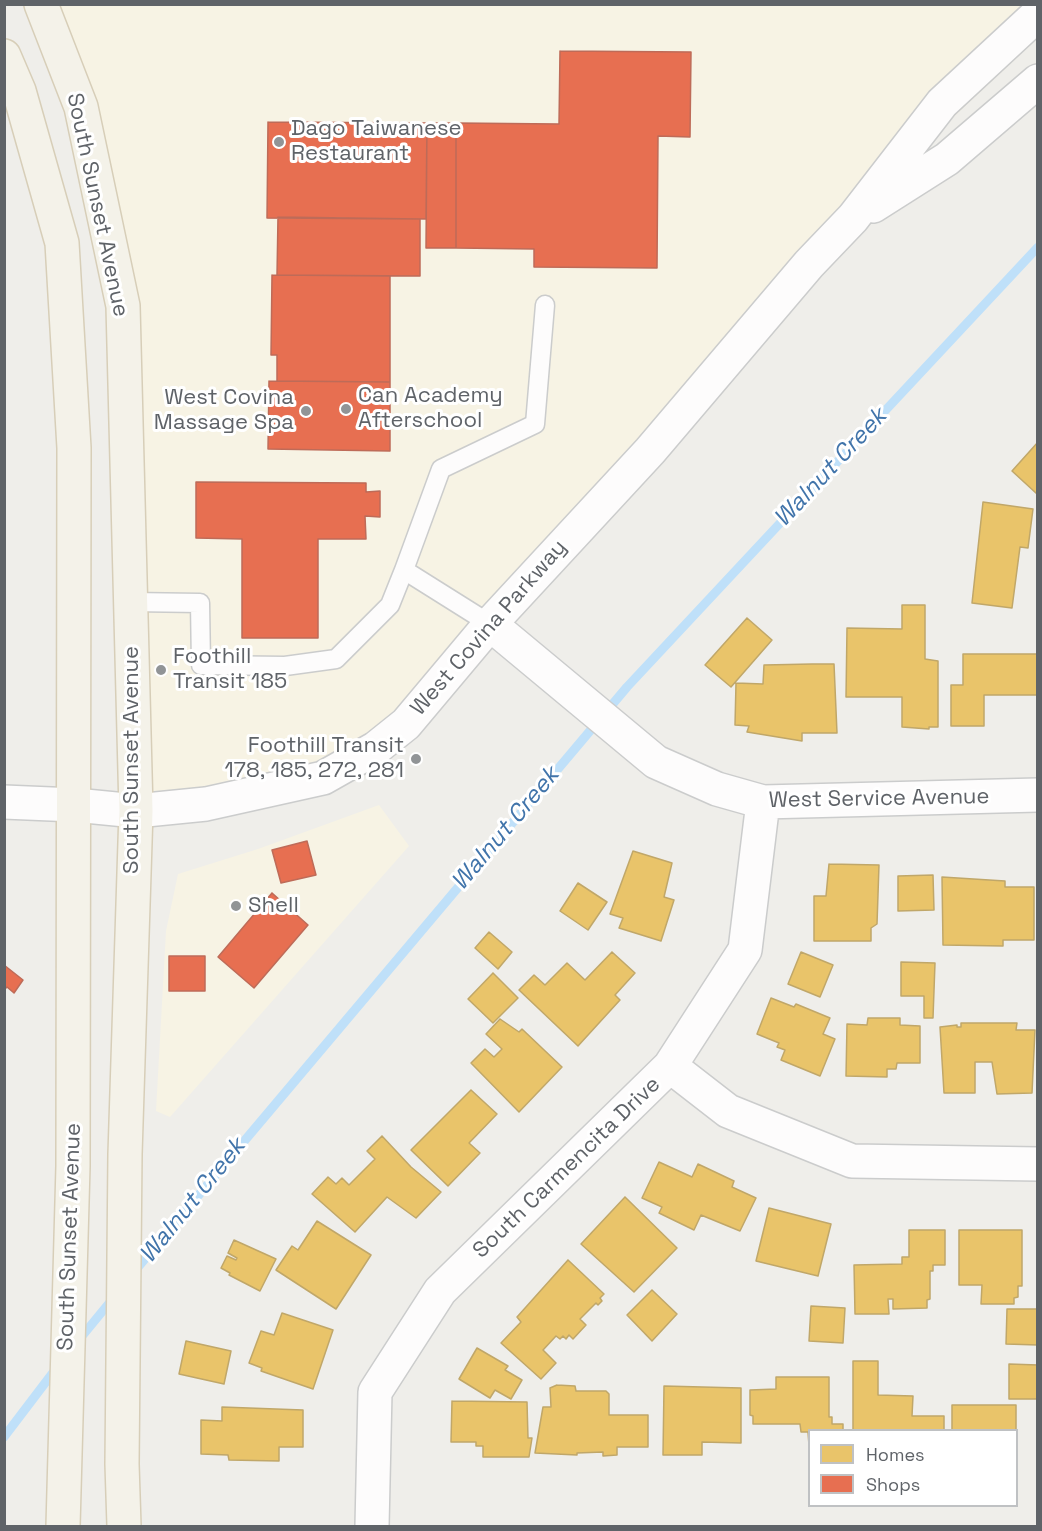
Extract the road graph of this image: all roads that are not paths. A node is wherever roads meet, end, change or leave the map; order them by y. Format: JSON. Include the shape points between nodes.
{"nodes":[{"id":1,"x":41,"y":4,"type":"edge"},
{"id":2,"x":1038,"y":14,"type":"edge"},
{"id":3,"x":4,"y":56,"type":"edge"},
{"id":4,"x":1037,"y":81,"type":"edge"},
{"id":5,"x":942,"y":104,"type":"junction"},
{"id":6,"x":896,"y":192,"type":"junction"},
{"id":7,"x":853,"y":218,"type":"junction"},
{"id":8,"x":545,"y":305,"type":"dead end"},
{"id":9,"x":404,"y":570,"type":"junction"},
{"id":10,"x":130,"y":602,"type":"junction"},
{"id":11,"x":490,"y":624,"type":"junction"},
{"id":12,"x":1038,"y":795,"type":"edge"},
{"id":13,"x":4,"y":802,"type":"edge"},
{"id":14,"x":763,"y":802,"type":"junction"},
{"id":15,"x":75,"y":805,"type":"junction"},
{"id":16,"x":136,"y":812,"type":"junction"},
{"id":17,"x":670,"y":1066,"type":"junction"},
{"id":18,"x":1038,"y":1164,"type":"edge"},
{"id":19,"x":63,"y":1527,"type":"edge"},
{"id":20,"x":124,"y":1527,"type":"edge"},
{"id":21,"x":372,"y":1527,"type":"edge"}],
"edges":[{"from":1,"to":10,"type":"main road","name":"South Sunset Avenue","via":[[81,107],[123,306]]},
{"from":2,"to":5,"type":"street","name":"West Covina Parkway"},
{"from":3,"to":15,"type":"main road","name":"South Sunset Avenue","via":[[19,91],[62,243],[74,448]]},
{"from":4,"to":6,"type":"street","name":"West Covina Parkway","via":[[947,159]]},
{"from":5,"to":6,"type":"street","via":[[935,145]]},
{"from":5,"to":7,"type":"street","name":"West Covina Parkway"},
{"from":6,"to":7,"type":"street","name":"West Covina Parkway"},
{"from":7,"to":11,"type":"street","name":"West Covina Parkway","via":[[650,451]]},
{"from":8,"to":9,"type":"lane","via":[[535,424],[441,469]]},
{"from":9,"to":10,"type":"lane","via":[[390,605],[336,659],[285,666],[201,665],[200,603]]},
{"from":9,"to":11,"type":"lane"},
{"from":10,"to":16,"type":"main road","name":"South Sunset Avenue"},
{"from":11,"to":14,"type":"street","name":"West Service Avenue","via":[[656,762],[717,789]]},
{"from":11,"to":16,"type":"street","name":"West Covina Parkway","via":[[406,724],[376,748],[323,778],[206,804]]},
{"from":12,"to":14,"type":"street","name":"West Service Avenue"},
{"from":13,"to":15,"type":"street","name":"West Covina Parkway"},
{"from":14,"to":17,"type":"street","name":"South Carmencita Drive","via":[[745,951]]},
{"from":15,"to":16,"type":"street","name":"West Covina Parkway"},
{"from":15,"to":19,"type":"main road","name":"South Sunset Avenue","via":[[73,1166]]},
{"from":16,"to":20,"type":"main road","name":"South Sunset Avenue","via":[[125,1154]]},
{"from":17,"to":18,"type":"street","via":[[728,1111],[852,1161]]},
{"from":17,"to":21,"type":"street","name":"South Carmencita Drive","via":[[440,1291],[375,1392]]}]}
